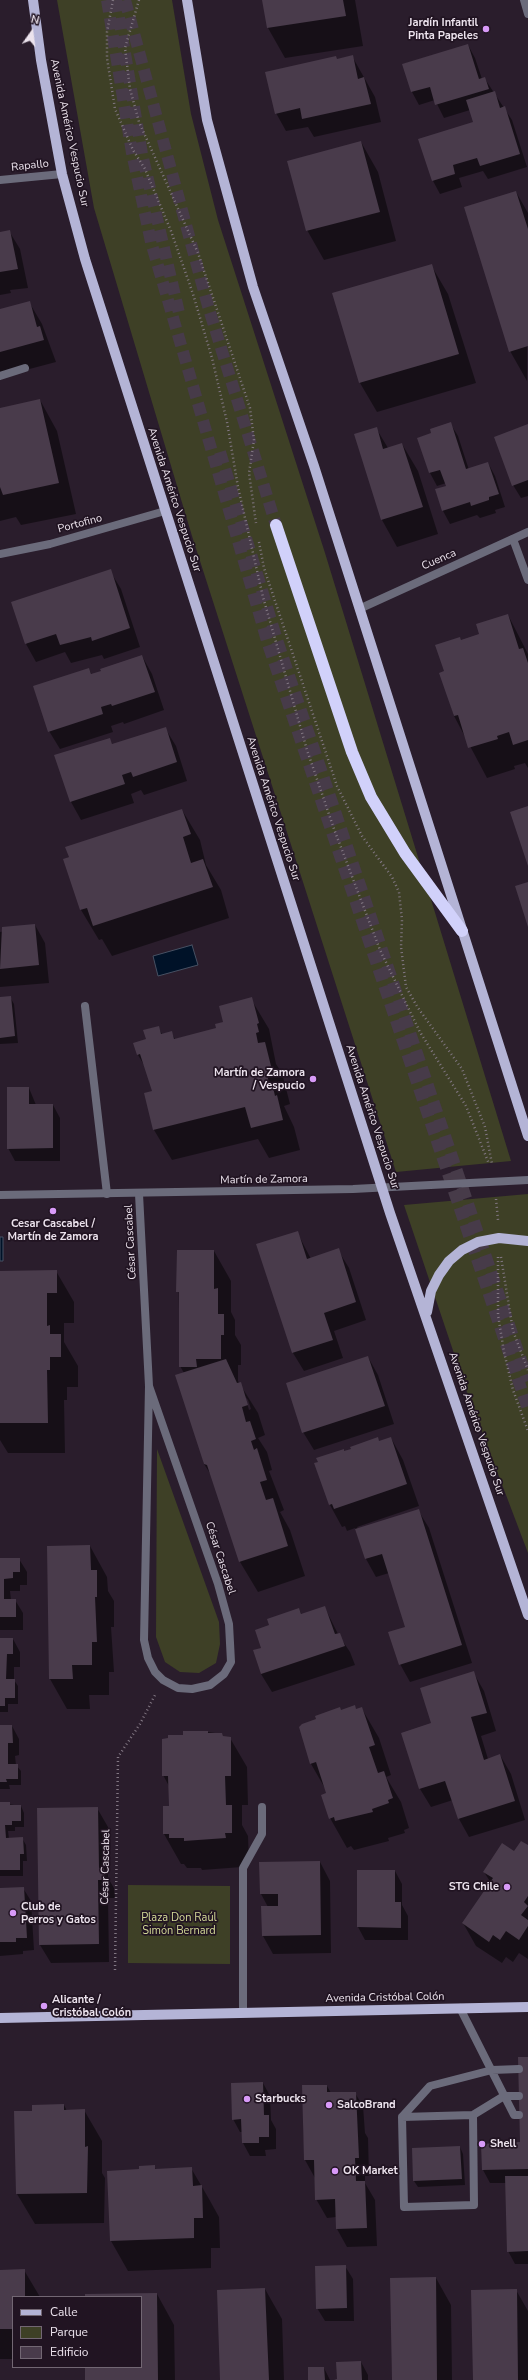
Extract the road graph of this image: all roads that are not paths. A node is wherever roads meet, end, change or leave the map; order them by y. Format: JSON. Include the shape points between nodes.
{"nodes":[{"id":1,"x":33,"y":0,"type":"edge"},
{"id":2,"x":187,"y":0,"type":"edge"},
{"id":3,"x":524,"y":0,"type":"edge"},
{"id":4,"x":528,"y":14,"type":"edge"},
{"id":5,"x":62,"y":174,"type":"junction"},
{"id":6,"x":0,"y":180,"type":"edge"},
{"id":7,"x":25,"y":368,"type":"dead end"},
{"id":8,"x":0,"y":376,"type":"edge"},
{"id":9,"x":165,"y":512,"type":"junction"},
{"id":10,"x":276,"y":525,"type":"tunnel mouth"},
{"id":11,"x":528,"y":532,"type":"edge"},
{"id":12,"x":514,"y":539,"type":"junction"},
{"id":13,"x":0,"y":554,"type":"edge"},
{"id":14,"x":528,"y":580,"type":"edge"},
{"id":15,"x":359,"y":608,"type":"junction"},
{"id":16,"x":462,"y":931,"type":"junction"},
{"id":17,"x":85,"y":1006,"type":"dead end"},
{"id":18,"x":528,"y":1136,"type":"edge"},
{"id":19,"x":528,"y":1180,"type":"edge"},
{"id":20,"x":382,"y":1187,"type":"junction"},
{"id":21,"x":107,"y":1194,"type":"junction"},
{"id":22,"x":139,"y":1194,"type":"junction"},
{"id":23,"x":0,"y":1195,"type":"edge"},
{"id":24,"x":528,"y":1241,"type":"edge"},
{"id":25,"x":427,"y":1316,"type":"junction"},
{"id":26,"x":149,"y":1386,"type":"junction"},
{"id":27,"x":528,"y":1615,"type":"edge"},
{"id":28,"x":262,"y":1806,"type":"dead end"},
{"id":29,"x":528,"y":2007,"type":"edge"},
{"id":30,"x":460,"y":2008,"type":"junction"},
{"id":31,"x":243,"y":2013,"type":"junction"},
{"id":32,"x":0,"y":2018,"type":"edge"},
{"id":33,"x":519,"y":2069,"type":"dead end"},
{"id":34,"x":492,"y":2070,"type":"junction"},
{"id":35,"x":504,"y":2096,"type":"junction"},
{"id":36,"x":519,"y":2096,"type":"dead end"},
{"id":37,"x":473,"y":2115,"type":"junction"},
{"id":38,"x":519,"y":2115,"type":"dead end"},
{"id":39,"x":402,"y":2117,"type":"junction"}],
"edges":[{"from":1,"to":5,"type":"main road","name":"Avenida Américo Vespucio Sur"},
{"from":2,"to":15,"type":"main road","via":[[207,120],[253,287]]},
{"from":3,"to":4,"type":"street"},
{"from":5,"to":6,"type":"street","name":"Rapallo"},
{"from":5,"to":9,"type":"main road","name":"Avenida Américo Vespucio Sur","via":[[85,260]]},
{"from":7,"to":8,"type":"street"},
{"from":9,"to":13,"type":"street","name":"Portofino","via":[[50,544]]},
{"from":9,"to":20,"type":"main road","name":"Avenida Américo Vespucio Sur"},
{"from":10,"to":16,"type":"highway","via":[[352,752],[371,797],[405,853]]},
{"from":11,"to":12,"type":"street","name":"Cuenca"},
{"from":12,"to":14,"type":"street"},
{"from":12,"to":15,"type":"street","name":"Cuenca"},
{"from":15,"to":16,"type":"main road"},
{"from":16,"to":18,"type":"main road"},
{"from":17,"to":21,"type":"street"},
{"from":19,"to":20,"type":"street","name":"Martín de Zamora"},
{"from":20,"to":22,"type":"street","name":"Martín de Zamora"},
{"from":20,"to":25,"type":"main road","name":"Avenida Américo Vespucio Sur"},
{"from":21,"to":22,"type":"street","name":"Martín de Zamora"},
{"from":21,"to":23,"type":"street","name":"Martín de Zamora"},
{"from":22,"to":26,"type":"street","name":"César Cascabel"},
{"from":24,"to":25,"type":"main road","via":[[499,1238],[478,1242],[462,1250],[438,1275],[431,1291]]},
{"from":25,"to":27,"type":"main road","name":"Avenida Américo Vespucio Sur"},
{"from":26,"to":26,"type":"street","name":"César Cascabel","via":[[143,1621],[148,1658],[155,1672],[163,1680],[178,1688],[192,1689],[210,1684],[224,1674],[231,1662],[229,1624],[218,1584]]},
{"from":28,"to":31,"type":"street","via":[[262,1834],[243,1868]]},
{"from":29,"to":30,"type":"main road","name":"Avenida Cristóbal Colón"},
{"from":30,"to":31,"type":"main road","name":"Avenida Cristóbal Colón"},
{"from":30,"to":34,"type":"street"},
{"from":31,"to":32,"type":"main road","name":"Avenida Cristóbal Colón"},
{"from":33,"to":34,"type":"street"},
{"from":34,"to":35,"type":"street"},
{"from":34,"to":39,"type":"street","via":[[430,2086]]},
{"from":35,"to":36,"type":"street"},
{"from":35,"to":37,"type":"street"},
{"from":35,"to":38,"type":"street","via":[[514,2115]]},
{"from":37,"to":39,"type":"street"},
{"from":37,"to":39,"type":"street","via":[[474,2205],[404,2207]]}]}
